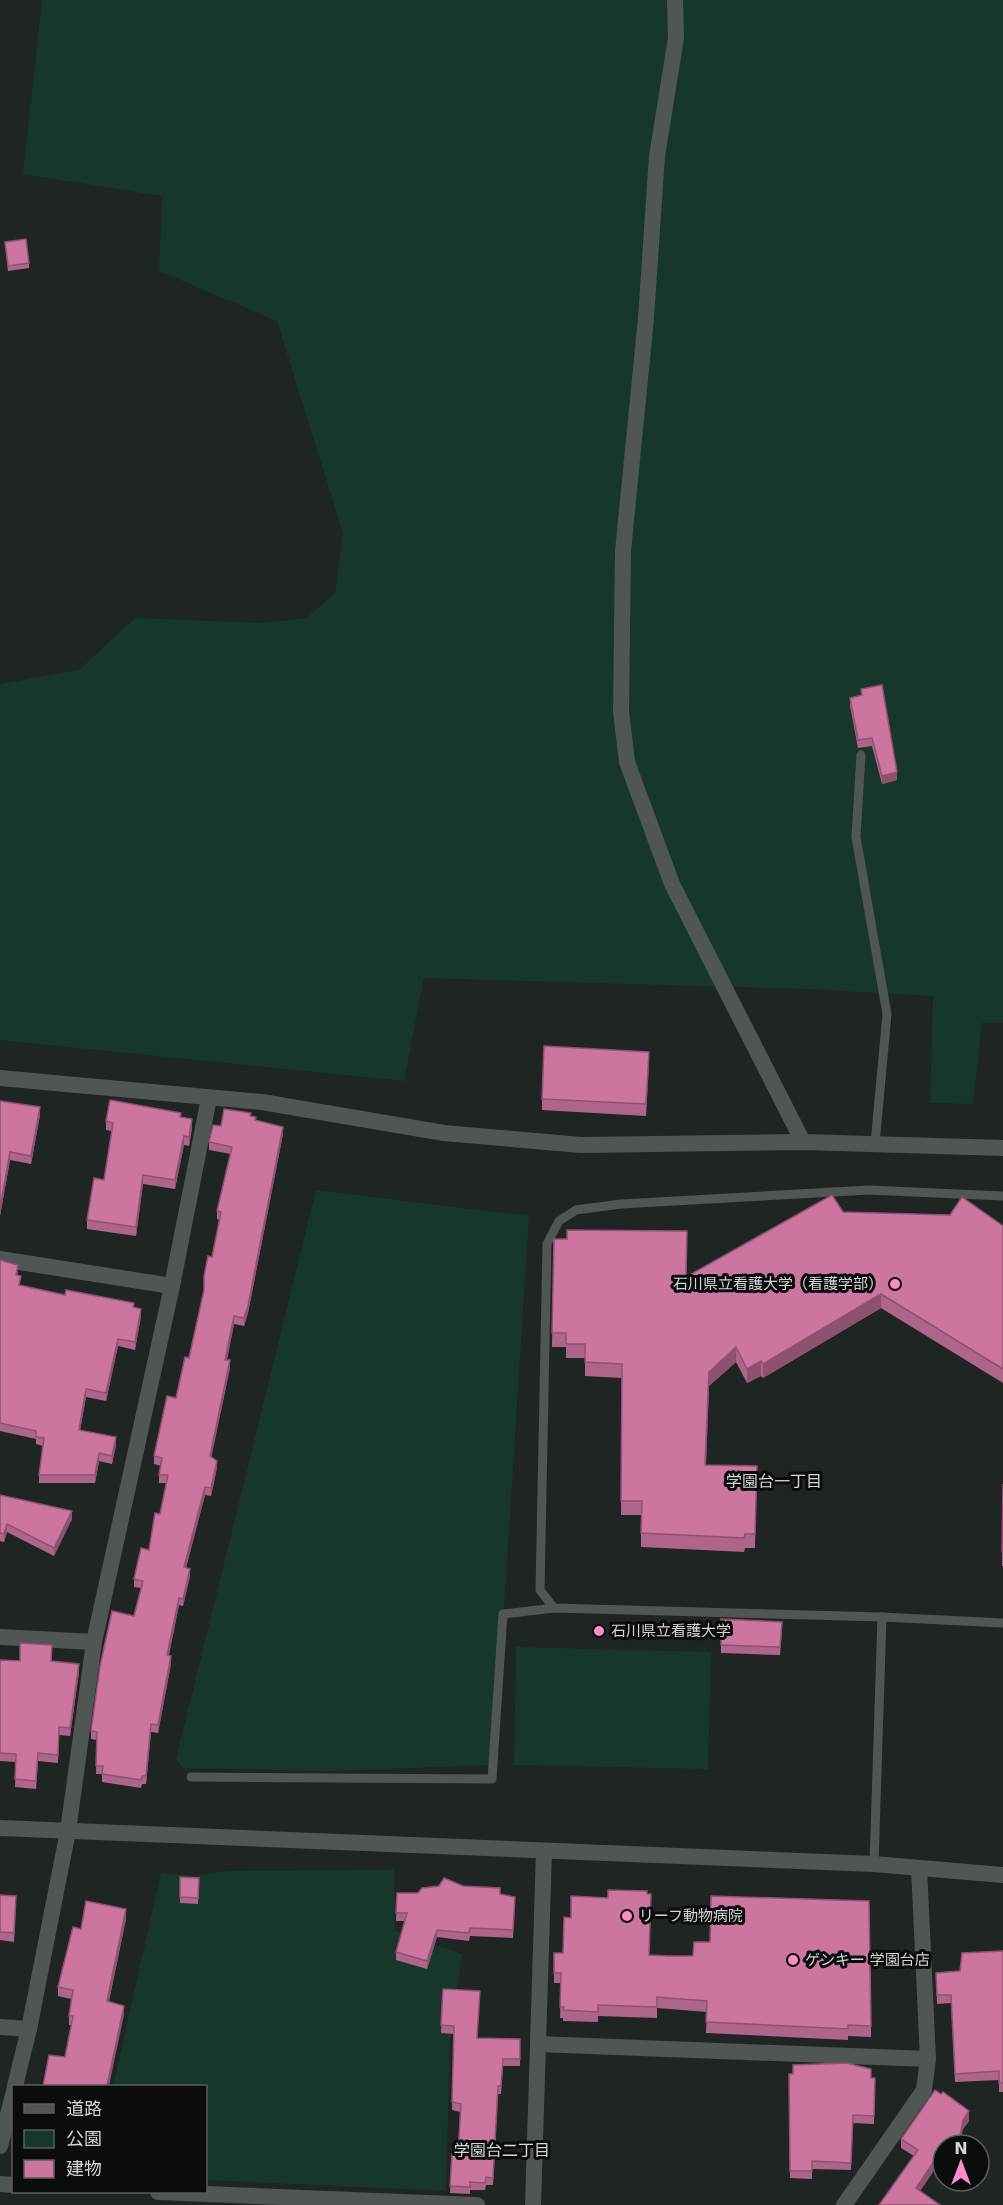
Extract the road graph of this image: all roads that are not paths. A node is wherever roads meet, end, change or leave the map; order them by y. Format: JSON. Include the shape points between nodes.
{"nodes":[{"id":1,"x":675,"y":0,"type":"edge"},
{"id":2,"x":861,"y":755,"type":"dead end"},
{"id":3,"x":0,"y":1078,"type":"edge"},
{"id":4,"x":209,"y":1098,"type":"junction"},
{"id":5,"x":803,"y":1142,"type":"junction"},
{"id":6,"x":876,"y":1144,"type":"junction"},
{"id":7,"x":1003,"y":1148,"type":"edge"},
{"id":8,"x":1003,"y":1196,"type":"edge"},
{"id":9,"x":0,"y":1259,"type":"edge"},
{"id":10,"x":171,"y":1286,"type":"junction"},
{"id":11,"x":554,"y":1608,"type":"junction"},
{"id":12,"x":882,"y":1617,"type":"junction"},
{"id":13,"x":1003,"y":1623,"type":"edge"},
{"id":14,"x":0,"y":1637,"type":"edge"},
{"id":15,"x":94,"y":1642,"type":"junction"},
{"id":16,"x":191,"y":1777,"type":"dead end"},
{"id":17,"x":0,"y":1828,"type":"edge"},
{"id":18,"x":68,"y":1831,"type":"junction"},
{"id":19,"x":544,"y":1851,"type":"junction"},
{"id":20,"x":874,"y":1864,"type":"junction"},
{"id":21,"x":919,"y":1868,"type":"junction"},
{"id":22,"x":1003,"y":1875,"type":"edge"},
{"id":23,"x":0,"y":2026,"type":"edge"},
{"id":24,"x":29,"y":2029,"type":"junction"},
{"id":25,"x":538,"y":2044,"type":"junction"},
{"id":26,"x":928,"y":2059,"type":"junction"},
{"id":27,"x":15,"y":2085,"type":"edge"},
{"id":28,"x":12,"y":2099,"type":"edge"},
{"id":29,"x":0,"y":2146,"type":"edge"},
{"id":30,"x":176,"y":2193,"type":"edge"},
{"id":31,"x":358,"y":2203,"type":"edge"},
{"id":32,"x":477,"y":2205,"type":"edge"},
{"id":33,"x":533,"y":2205,"type":"edge"},
{"id":34,"x":844,"y":2205,"type":"edge"}],
"edges":[{"from":1,"to":5,"type":"street","via":[[676,38],[657,156],[623,551],[621,711],[627,762],[672,884]]},
{"from":2,"to":6,"type":"lane","via":[[856,837],[887,1014]]},
{"from":3,"to":4,"type":"street"},
{"from":4,"to":5,"type":"street","via":[[262,1102],[444,1133],[581,1145]]},
{"from":4,"to":10,"type":"street"},
{"from":5,"to":6,"type":"street"},
{"from":6,"to":7,"type":"street"},
{"from":8,"to":11,"type":"lane","via":[[869,1190],[712,1197],[576,1210],[559,1221],[547,1244],[540,1590]]},
{"from":9,"to":10,"type":"street"},
{"from":10,"to":15,"type":"street"},
{"from":11,"to":12,"type":"lane"},
{"from":11,"to":16,"type":"lane","via":[[503,1614],[492,1779]]},
{"from":12,"to":13,"type":"lane"},
{"from":12,"to":20,"type":"lane"},
{"from":14,"to":15,"type":"street"},
{"from":15,"to":18,"type":"street"},
{"from":17,"to":18,"type":"street"},
{"from":18,"to":19,"type":"street"},
{"from":18,"to":24,"type":"street"},
{"from":19,"to":20,"type":"street"},
{"from":19,"to":25,"type":"street"},
{"from":20,"to":21,"type":"street"},
{"from":21,"to":22,"type":"street"},
{"from":21,"to":26,"type":"street"},
{"from":23,"to":24,"type":"street"},
{"from":24,"to":27,"type":"street"},
{"from":25,"to":26,"type":"street"},
{"from":25,"to":33,"type":"street"},
{"from":26,"to":34,"type":"street","via":[[924,2090]]},
{"from":28,"to":29,"type":"street"},
{"from":30,"to":31,"type":"street"},
{"from":31,"to":32,"type":"street"}]}
